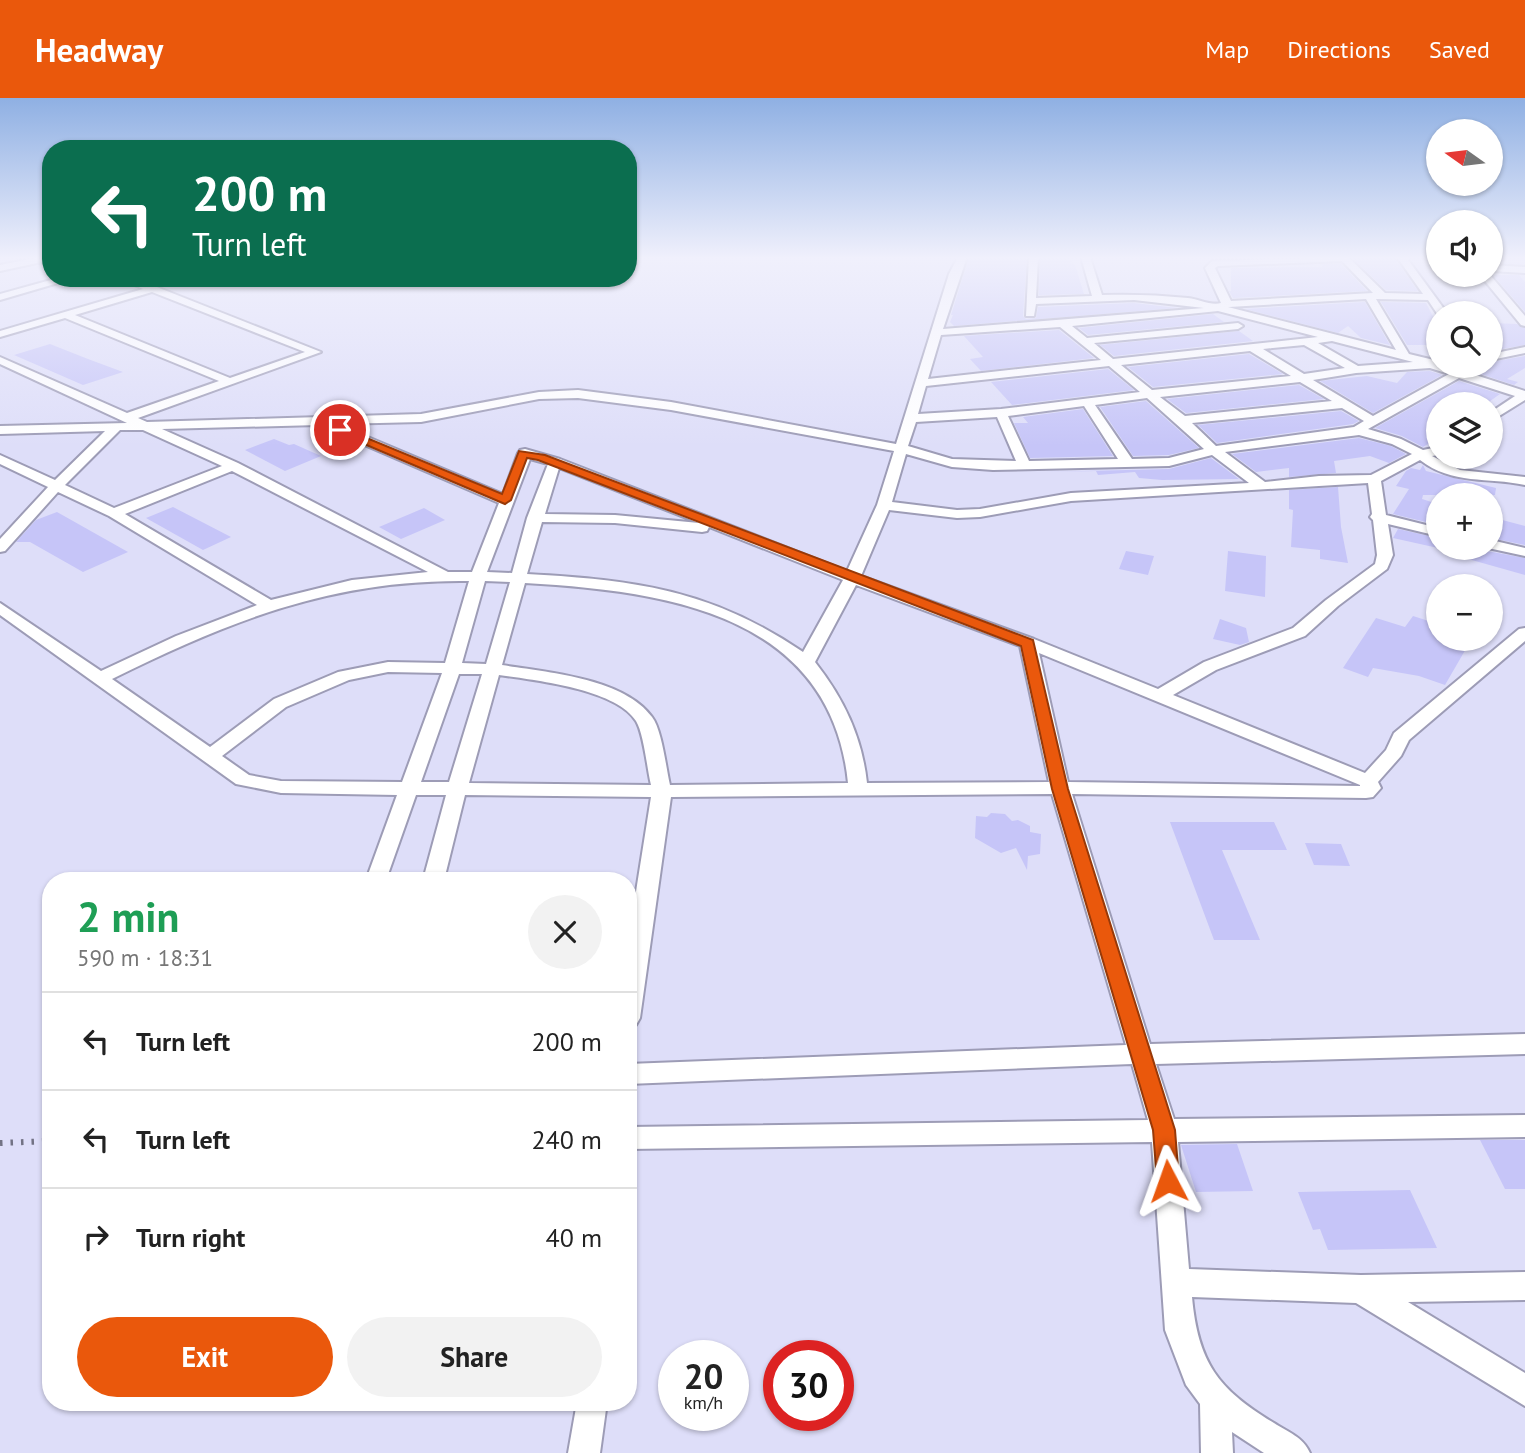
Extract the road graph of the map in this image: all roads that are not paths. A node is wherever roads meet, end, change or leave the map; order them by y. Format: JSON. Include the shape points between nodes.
{"nodes":[{"id":1,"x":48,"y":320,"type":"edge"},
{"id":2,"x":79,"y":320,"type":"edge"},
{"id":3,"x":233,"y":320,"type":"edge"},
{"id":4,"x":941,"y":320,"type":"edge"},
{"id":5,"x":1029,"y":320,"type":"edge"},
{"id":6,"x":1080,"y":320,"type":"edge"},
{"id":7,"x":1233,"y":320,"type":"edge"},
{"id":8,"x":1268,"y":320,"type":"edge"},
{"id":9,"x":1380,"y":320,"type":"edge"},
{"id":10,"x":1061,"y":322,"type":"junction"},
{"id":11,"x":1028,"y":325,"type":"junction"},
{"id":12,"x":1238,"y":326,"type":"junction"},
{"id":13,"x":937,"y":332,"type":"junction"},
{"id":14,"x":0,"y":334,"type":"edge"},
{"id":15,"x":1336,"y":338,"type":"junction"},
{"id":16,"x":1086,"y":341,"type":"junction"},
{"id":17,"x":1307,"y":342,"type":"junction"},
{"id":18,"x":1272,"y":347,"type":"junction"},
{"id":19,"x":1254,"y":349,"type":"junction"},
{"id":20,"x":1525,"y":350,"type":"edge"},
{"id":21,"x":1503,"y":355,"type":"edge"},
{"id":22,"x":1405,"y":356,"type":"junction"},
{"id":23,"x":0,"y":360,"type":"edge"},
{"id":24,"x":1426,"y":361,"type":"edge"},
{"id":25,"x":1113,"y":363,"type":"junction"},
{"id":26,"x":1426,"y":365,"type":"edge"},
{"id":27,"x":1356,"y":370,"type":"junction"},
{"id":28,"x":1303,"y":378,"type":"junction"},
{"id":29,"x":1450,"y":378,"type":"edge"},
{"id":30,"x":1474,"y":378,"type":"edge"},
{"id":31,"x":231,"y":382,"type":"junction"},
{"id":32,"x":922,"y":383,"type":"junction"},
{"id":33,"x":1149,"y":394,"type":"junction"},
{"id":34,"x":1525,"y":395,"type":"edge"},
{"id":35,"x":1087,"y":402,"type":"junction"},
{"id":36,"x":1343,"y":404,"type":"junction"},
{"id":37,"x":1503,"y":409,"type":"edge"},
{"id":38,"x":1001,"y":413,"type":"junction"},
{"id":39,"x":912,"y":418,"type":"junction"},
{"id":40,"x":316,"y":420,"type":"junction"},
{"id":41,"x":1182,"y":420,"type":"junction"},
{"id":42,"x":1372,"y":421,"type":"junction"},
{"id":43,"x":122,"y":422,"type":"junction"},
{"id":44,"x":142,"y":426,"type":"junction"},
{"id":45,"x":0,"y":430,"type":"edge"},
{"id":46,"x":1357,"y":430,"type":"junction"},
{"id":47,"x":902,"y":449,"type":"junction"},
{"id":48,"x":1213,"y":450,"type":"junction"},
{"id":49,"x":1426,"y":453,"type":"edge"},
{"id":50,"x":1422,"y":454,"type":"junction"},
{"id":51,"x":0,"y":459,"type":"edge"},
{"id":52,"x":555,"y":462,"type":"junction"},
{"id":53,"x":1128,"y":463,"type":"junction"},
{"id":54,"x":1024,"y":465,"type":"junction"},
{"id":55,"x":233,"y":466,"type":"junction"},
{"id":56,"x":1523,"y":478,"type":"edge"},
{"id":57,"x":1374,"y":479,"type":"junction"},
{"id":58,"x":1262,"y":486,"type":"junction"},
{"id":59,"x":55,"y":487,"type":"junction"},
{"id":60,"x":505,"y":500,"type":"junction"},
{"id":61,"x":884,"y":505,"type":"junction"},
{"id":62,"x":114,"y":513,"type":"junction"},
{"id":63,"x":1377,"y":517,"type":"junction"},
{"id":64,"x":534,"y":518,"type":"junction"},
{"id":65,"x":1426,"y":528,"type":"edge"},
{"id":66,"x":730,"y":531,"type":"junction"},
{"id":67,"x":1503,"y":547,"type":"edge"},
{"id":68,"x":0,"y":548,"type":"edge"},
{"id":69,"x":1525,"y":552,"type":"edge"},
{"id":70,"x":442,"y":574,"type":"junction"},
{"id":71,"x":480,"y":574,"type":"junction"},
{"id":72,"x":517,"y":577,"type":"junction"},
{"id":73,"x":852,"y":578,"type":"junction"},
{"id":74,"x":267,"y":604,"type":"junction"},
{"id":75,"x":0,"y":608,"type":"edge"},
{"id":76,"x":1525,"y":633,"type":"edge"},
{"id":77,"x":1028,"y":643,"type":"junction"},
{"id":78,"x":806,"y":663,"type":"junction"},
{"id":79,"x":453,"y":666,"type":"junction"},
{"id":80,"x":493,"y":669,"type":"junction"},
{"id":81,"x":99,"y":678,"type":"junction"},
{"id":82,"x":1159,"y":696,"type":"junction"},
{"id":83,"x":209,"y":757,"type":"junction"},
{"id":84,"x":1368,"y":781,"type":"junction"},
{"id":85,"x":409,"y":788,"type":"junction"},
{"id":86,"x":1060,"y":789,"type":"junction"},
{"id":87,"x":455,"y":790,"type":"junction"},
{"id":88,"x":858,"y":790,"type":"junction"},
{"id":89,"x":662,"y":791,"type":"junction"},
{"id":90,"x":379,"y":872,"type":"edge"},
{"id":91,"x":435,"y":872,"type":"edge"},
{"id":92,"x":637,"y":958,"type":"edge"},
{"id":93,"x":1525,"y":1044,"type":"edge"},
{"id":94,"x":1142,"y":1054,"type":"junction"},
{"id":95,"x":637,"y":1074,"type":"edge"},
{"id":96,"x":1525,"y":1126,"type":"edge"},
{"id":97,"x":1164,"y":1130,"type":"junction"},
{"id":98,"x":637,"y":1138,"type":"edge"},
{"id":99,"x":1176,"y":1283,"type":"junction"},
{"id":100,"x":1525,"y":1286,"type":"edge"},
{"id":101,"x":1362,"y":1289,"type":"junction"},
{"id":102,"x":1525,"y":1391,"type":"edge"},
{"id":103,"x":1215,"y":1399,"type":"junction"},
{"id":104,"x":591,"y":1411,"type":"edge"},
{"id":105,"x":584,"y":1453,"type":"edge"},
{"id":106,"x":1217,"y":1453,"type":"edge"},
{"id":107,"x":1294,"y":1453,"type":"edge"}],
"edges":[{"from":1,"to":14,"type":"street"},
{"from":2,"to":31,"type":"street"},
{"from":3,"to":31,"type":"street","via":[[315,352]]},
{"from":4,"to":13,"type":"street"},
{"from":5,"to":11,"type":"street"},
{"from":6,"to":10,"type":"street"},
{"from":7,"to":12,"type":"street"},
{"from":8,"to":15,"type":"street"},
{"from":9,"to":22,"type":"street"},
{"from":10,"to":11,"type":"street"},
{"from":10,"to":16,"type":"street"},
{"from":11,"to":13,"type":"street"},
{"from":12,"to":16,"type":"street"},
{"from":12,"to":18,"type":"street"},
{"from":13,"to":32,"type":"street"},
{"from":15,"to":17,"type":"street"},
{"from":15,"to":22,"type":"street"},
{"from":16,"to":25,"type":"street"},
{"from":17,"to":18,"type":"street"},
{"from":17,"to":27,"type":"street"},
{"from":18,"to":19,"type":"street"},
{"from":19,"to":25,"type":"street"},
{"from":19,"to":28,"type":"street"},
{"from":20,"to":21,"type":"street"},
{"from":22,"to":24,"type":"street"},
{"from":23,"to":43,"type":"street"},
{"from":25,"to":32,"type":"street"},
{"from":25,"to":33,"type":"street"},
{"from":26,"to":27,"type":"street"},
{"from":27,"to":28,"type":"street"},
{"from":28,"to":33,"type":"street"},
{"from":28,"to":36,"type":"street"},
{"from":29,"to":42,"type":"street"},
{"from":30,"to":34,"type":"street"},
{"from":31,"to":43,"type":"street"},
{"from":32,"to":39,"type":"street"},
{"from":33,"to":35,"type":"street"},
{"from":33,"to":41,"type":"street"},
{"from":34,"to":37,"type":"street"},
{"from":35,"to":38,"type":"street"},
{"from":35,"to":53,"type":"street"},
{"from":36,"to":41,"type":"street"},
{"from":36,"to":42,"type":"street"},
{"from":38,"to":39,"type":"street"},
{"from":38,"to":54,"type":"street"},
{"from":39,"to":47,"type":"street"},
{"from":40,"to":44,"type":"street"},
{"from":40,"to":47,"type":"street","via":[[445,416],[542,395],[581,394]]},
{"from":40,"to":60,"type":"street"},
{"from":41,"to":48,"type":"street"},
{"from":42,"to":46,"type":"street"},
{"from":43,"to":44,"type":"street"},
{"from":43,"to":45,"type":"street"},
{"from":43,"to":59,"type":"street"},
{"from":44,"to":55,"type":"street"},
{"from":46,"to":48,"type":"street"},
{"from":46,"to":50,"type":"street"},
{"from":47,"to":54,"type":"street","via":[[946,463]]},
{"from":47,"to":61,"type":"street"},
{"from":48,"to":53,"type":"street","via":[[1183,461]]},
{"from":48,"to":58,"type":"street"},
{"from":49,"to":50,"type":"street"},
{"from":50,"to":56,"type":"street","via":[[1429,463],[1450,472],[1487,479]]},
{"from":50,"to":57,"type":"street"},
{"from":51,"to":59,"type":"street"},
{"from":52,"to":60,"type":"street","via":[[523,454]]},
{"from":52,"to":64,"type":"street"},
{"from":52,"to":66,"type":"street"},
{"from":53,"to":54,"type":"street"},
{"from":55,"to":62,"type":"street"},
{"from":55,"to":70,"type":"street"},
{"from":57,"to":58,"type":"street"},
{"from":57,"to":63,"type":"street"},
{"from":58,"to":61,"type":"street","via":[[1081,496],[980,513]]},
{"from":59,"to":62,"type":"street"},
{"from":59,"to":68,"type":"street"},
{"from":60,"to":71,"type":"street"},
{"from":61,"to":73,"type":"street"},
{"from":62,"to":74,"type":"street"},
{"from":63,"to":65,"type":"street"},
{"from":63,"to":82,"type":"street","via":[[1385,555],[1375,572],[1299,632],[1210,667]]},
{"from":64,"to":66,"type":"street","via":[[615,519]]},
{"from":64,"to":72,"type":"street"},
{"from":66,"to":73,"type":"street"},
{"from":67,"to":69,"type":"street"},
{"from":70,"to":71,"type":"street"},
{"from":70,"to":74,"type":"street"},
{"from":71,"to":72,"type":"street"},
{"from":71,"to":79,"type":"street"},
{"from":72,"to":78,"type":"street","via":[[638,587],[677,596],[716,608]]},
{"from":72,"to":80,"type":"street"},
{"from":73,"to":77,"type":"street"},
{"from":73,"to":78,"type":"street"},
{"from":74,"to":81,"type":"street"},
{"from":75,"to":81,"type":"street"},
{"from":76,"to":84,"type":"street","via":[[1401,737]]},
{"from":77,"to":82,"type":"street"},
{"from":77,"to":86,"type":"street"},
{"from":78,"to":88,"type":"street","via":[[832,698],[849,733]]},
{"from":79,"to":80,"type":"street"},
{"from":79,"to":83,"type":"street","via":[[388,667],[312,688],[280,704]]},
{"from":79,"to":85,"type":"street"},
{"from":80,"to":87,"type":"street"},
{"from":80,"to":89,"type":"street","via":[[559,679],[627,703],[645,720]]},
{"from":81,"to":83,"type":"street"},
{"from":82,"to":84,"type":"street"},
{"from":83,"to":85,"type":"street","via":[[243,780],[261,785]]},
{"from":84,"to":86,"type":"street","via":[[1371,788],[1366,792]]},
{"from":85,"to":87,"type":"street"},
{"from":85,"to":90,"type":"street"},
{"from":86,"to":88,"type":"street"},
{"from":86,"to":94,"type":"street"},
{"from":87,"to":89,"type":"street"},
{"from":87,"to":91,"type":"street"},
{"from":88,"to":89,"type":"street"},
{"from":89,"to":92,"type":"street"},
{"from":93,"to":94,"type":"street"},
{"from":94,"to":95,"type":"street"},
{"from":94,"to":97,"type":"street"},
{"from":96,"to":97,"type":"street"},
{"from":97,"to":98,"type":"street"},
{"from":97,"to":99,"type":"street"},
{"from":99,"to":101,"type":"street"},
{"from":99,"to":103,"type":"street","via":[[1186,1358]]},
{"from":100,"to":101,"type":"street"},
{"from":101,"to":102,"type":"street"},
{"from":103,"to":106,"type":"street"},
{"from":103,"to":107,"type":"street"},
{"from":104,"to":105,"type":"street"}]}
